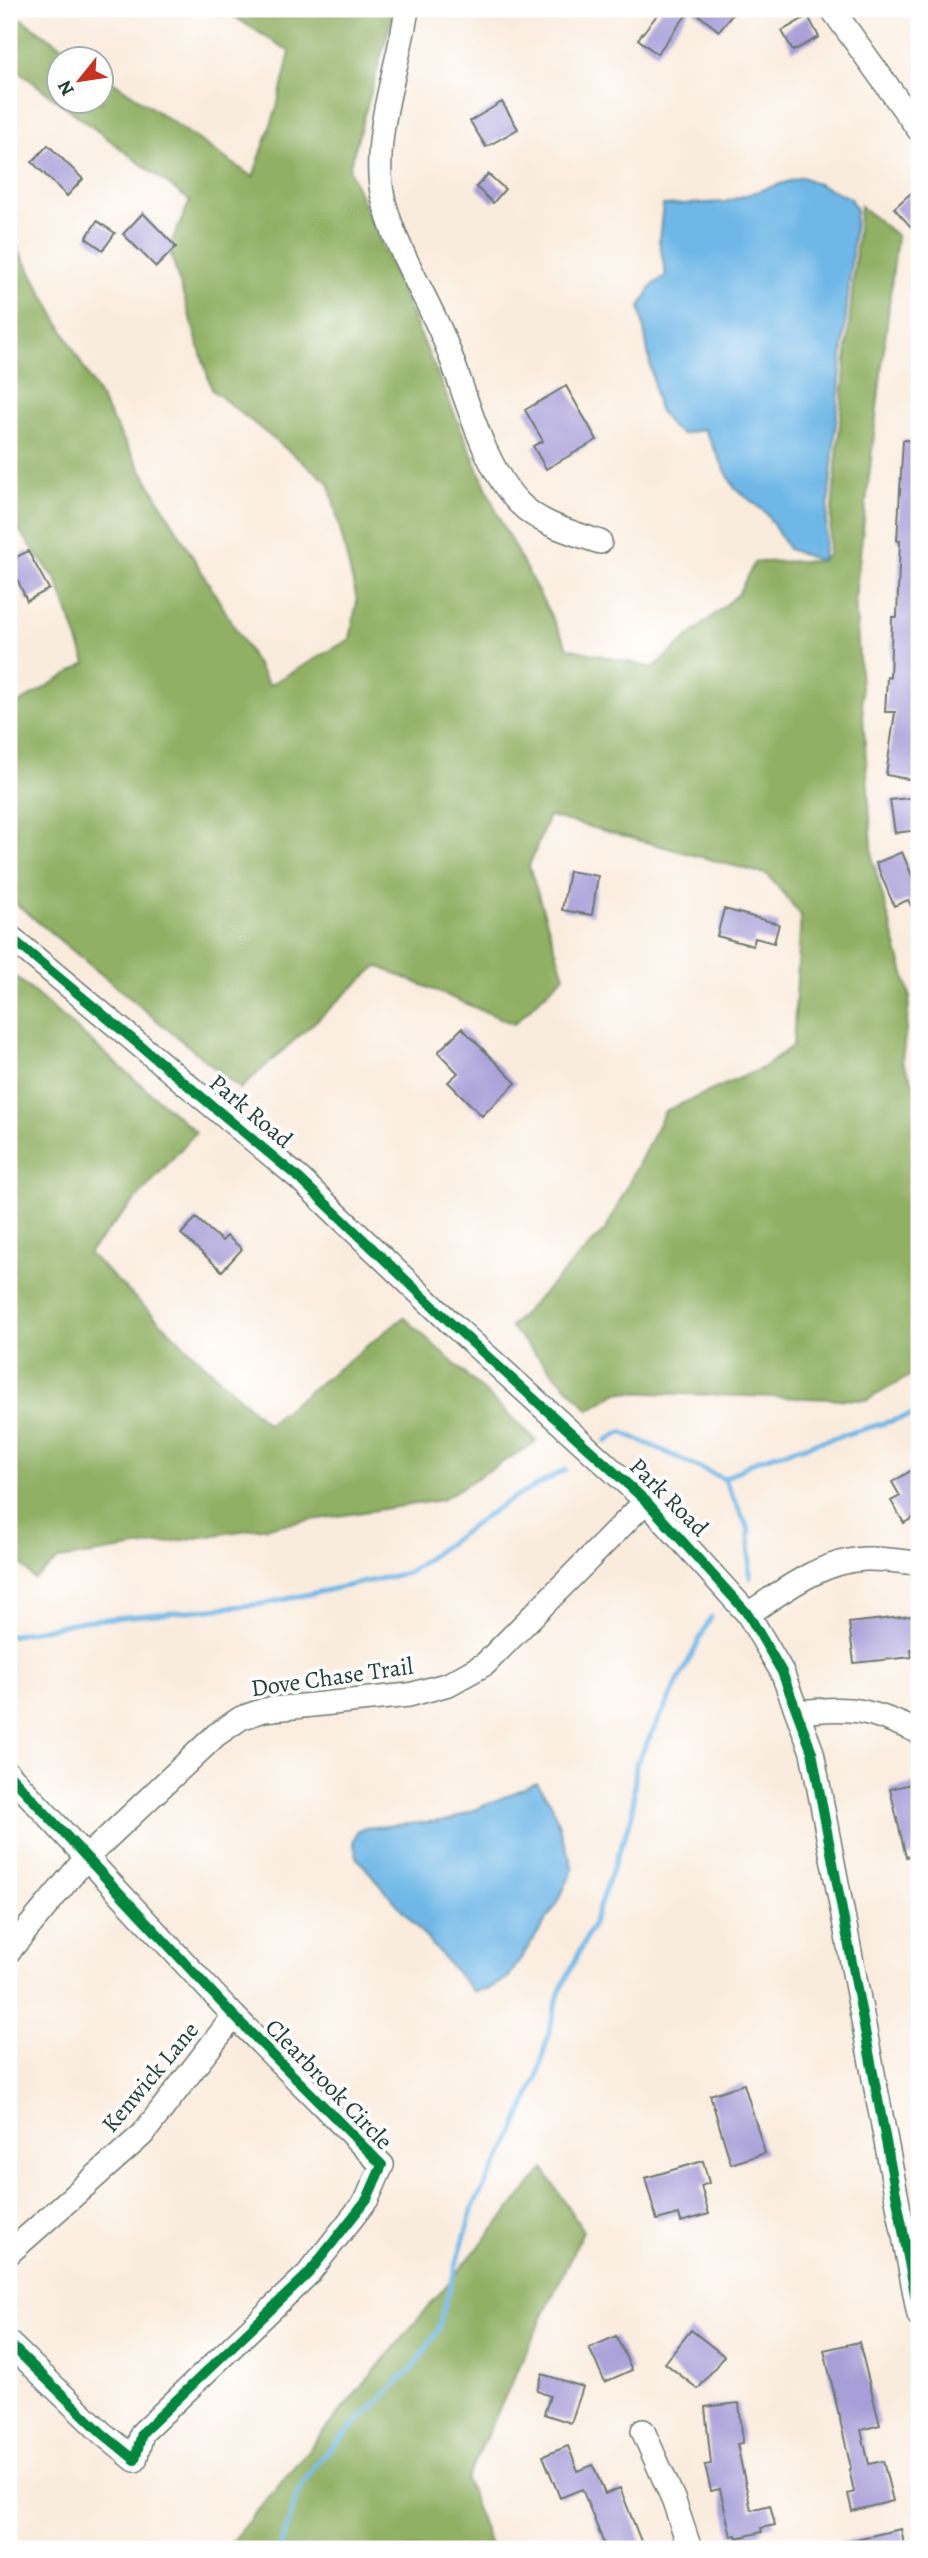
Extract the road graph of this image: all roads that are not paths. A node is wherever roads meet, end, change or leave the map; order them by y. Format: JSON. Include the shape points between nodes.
{"nodes":[{"id":1,"x":407,"y":9,"type":"edge"},
{"id":2,"x":832,"y":9,"type":"edge"},
{"id":3,"x":919,"y":130,"type":"edge"},
{"id":4,"x":600,"y":542,"type":"dead end"},
{"id":5,"x":9,"y":936,"type":"edge"},
{"id":6,"x":646,"y":1501,"type":"junction"},
{"id":7,"x":919,"y":1563,"type":"edge"},
{"id":8,"x":748,"y":1614,"type":"junction"},
{"id":9,"x":800,"y":1712,"type":"junction"},
{"id":10,"x":919,"y":1732,"type":"edge"},
{"id":11,"x":9,"y":1774,"type":"edge"},
{"id":12,"x":86,"y":1858,"type":"junction"},
{"id":13,"x":9,"y":1951,"type":"edge"},
{"id":14,"x":234,"y":2016,"type":"junction"},
{"id":15,"x":9,"y":2253,"type":"edge"},
{"id":16,"x":919,"y":2315,"type":"edge"},
{"id":17,"x":9,"y":2343,"type":"edge"},
{"id":18,"x":643,"y":2431,"type":"dead end"},
{"id":19,"x":690,"y":2549,"type":"edge"}],
"edges":[{"from":1,"to":4,"type":"street","via":[[381,151],[380,177],[392,225],[507,489],[543,520]]},
{"from":2,"to":3,"type":"street"},
{"from":5,"to":6,"type":"street","name":"Park Road","via":[[300,1179]]},
{"from":6,"to":8,"type":"street","name":"Park Road"},
{"from":6,"to":12,"type":"street","name":"Dove Chase Trail","via":[[485,1664],[449,1684],[409,1695],[264,1710],[241,1718],[216,1735]]},
{"from":7,"to":8,"type":"street","via":[[864,1559],[831,1565]]},
{"from":8,"to":9,"type":"street","name":"Park Road"},
{"from":9,"to":10,"type":"street","via":[[841,1707],[880,1715]]},
{"from":9,"to":16,"type":"street","name":"Park Road","via":[[812,1752]]},
{"from":11,"to":12,"type":"street","name":"Clearbrook Circle"},
{"from":12,"to":13,"type":"street","name":"Dove Chase Trail"},
{"from":12,"to":14,"type":"street","name":"Clearbrook Circle"},
{"from":14,"to":15,"type":"street","name":"Kenwick Lane","via":[[142,2135]]},
{"from":14,"to":17,"type":"street","name":"Clearbrook Circle","via":[[382,2165],[367,2199],[308,2274],[142,2433],[135,2460]]},
{"from":18,"to":19,"type":"street"}]}
